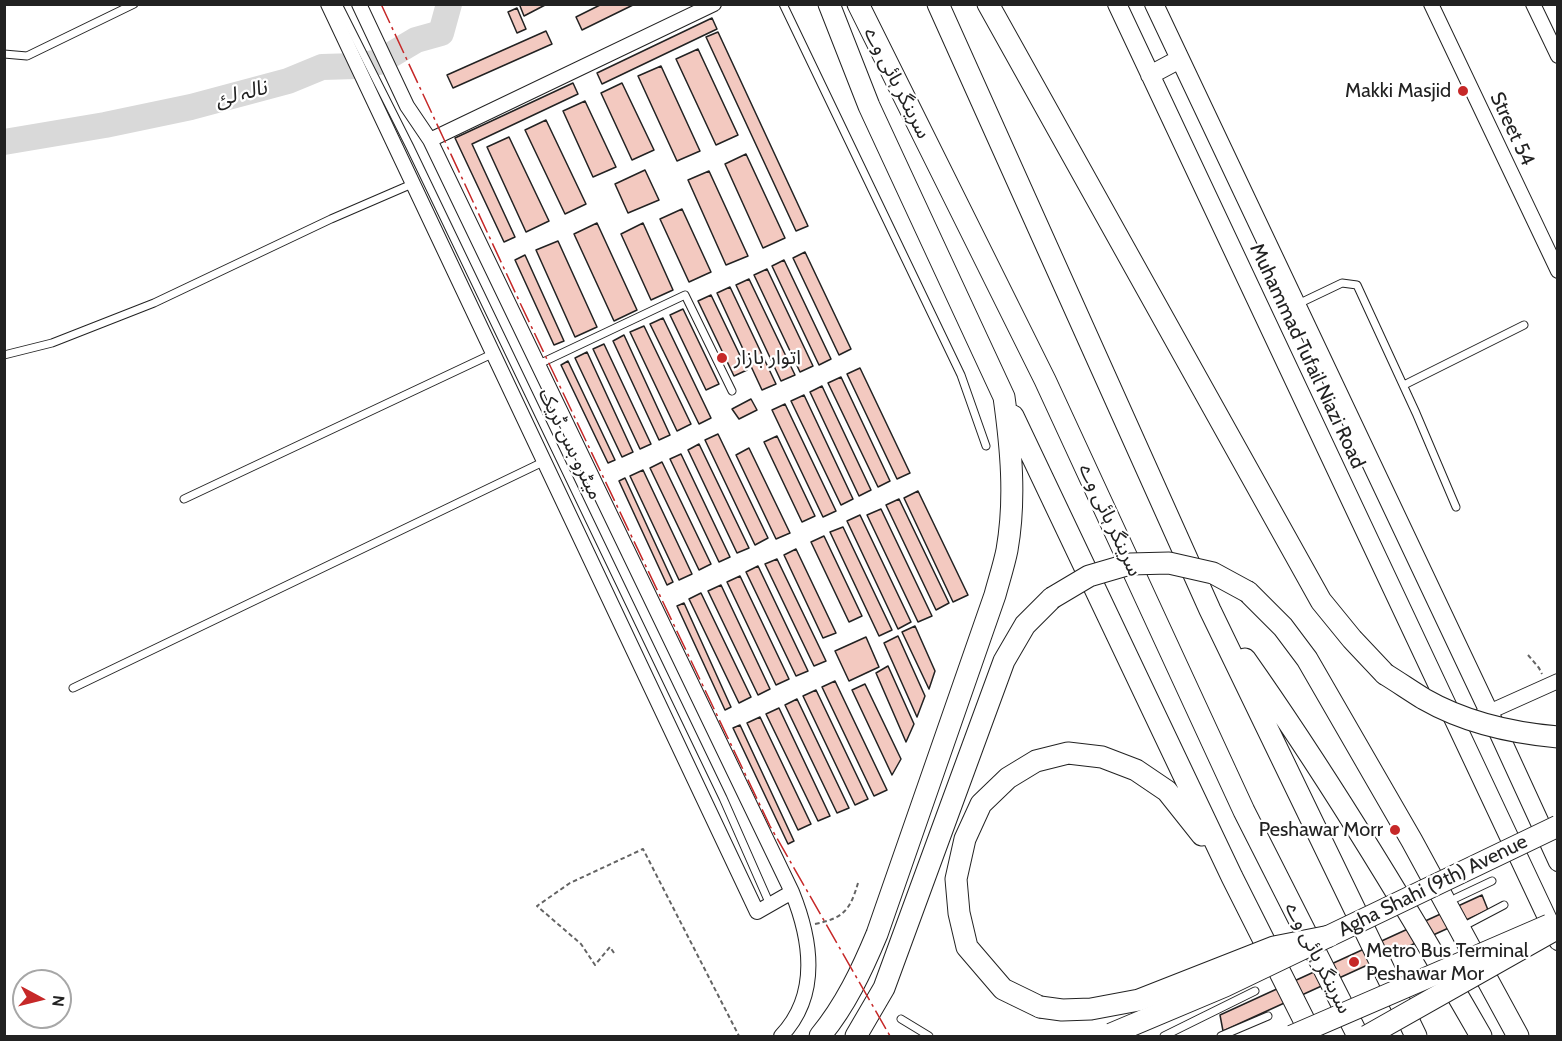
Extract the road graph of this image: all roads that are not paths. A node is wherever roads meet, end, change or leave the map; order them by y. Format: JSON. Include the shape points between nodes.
{"nodes":[{"id":1,"x":134,"y":4,"type":"edge"},
{"id":2,"x":328,"y":4,"type":"edge"},
{"id":3,"x":338,"y":4,"type":"edge"},
{"id":4,"x":714,"y":4,"type":"edge"},
{"id":5,"x":783,"y":4,"type":"edge"},
{"id":6,"x":829,"y":4,"type":"edge"},
{"id":7,"x":858,"y":4,"type":"edge"},
{"id":8,"x":938,"y":4,"type":"edge"},
{"id":9,"x":988,"y":4,"type":"edge"},
{"id":10,"x":1117,"y":4,"type":"edge"},
{"id":11,"x":1154,"y":4,"type":"edge"},
{"id":12,"x":1431,"y":4,"type":"edge"},
{"id":13,"x":1533,"y":4,"type":"edge"},
{"id":14,"x":360,"y":6,"type":"edge"},
{"id":15,"x":1554,"y":38,"type":"edge"},
{"id":16,"x":4,"y":54,"type":"edge"},
{"id":17,"x":1557,"y":56,"type":"edge"},
{"id":18,"x":1180,"y":59,"type":"junction"},
{"id":19,"x":1150,"y":75,"type":"junction"},
{"id":20,"x":430,"y":140,"type":"junction"},
{"id":21,"x":412,"y":184,"type":"junction"},
{"id":22,"x":1557,"y":271,"type":"edge"},
{"id":23,"x":1296,"y":305,"type":"junction"},
{"id":24,"x":1524,"y":325,"type":"dead end"},
{"id":25,"x":492,"y":354,"type":"junction"},
{"id":26,"x":4,"y":355,"type":"edge"},
{"id":27,"x":539,"y":364,"type":"junction"},
{"id":28,"x":1404,"y":385,"type":"junction"},
{"id":29,"x":732,"y":391,"type":"dead end"},
{"id":30,"x":1004,"y":397,"type":"junction"},
{"id":31,"x":986,"y":446,"type":"dead end"},
{"id":32,"x":543,"y":462,"type":"junction"},
{"id":33,"x":184,"y":499,"type":"dead end"},
{"id":34,"x":1456,"y":507,"type":"dead end"},
{"id":35,"x":1210,"y":610,"type":"junction"},
{"id":36,"x":1552,"y":684,"type":"edge"},
{"id":37,"x":74,"y":688,"type":"dead end"},
{"id":38,"x":1489,"y":712,"type":"junction"},
{"id":39,"x":1457,"y":726,"type":"junction"},
{"id":40,"x":1557,"y":737,"type":"edge"},
{"id":41,"x":1557,"y":826,"type":"edge"},
{"id":42,"x":1557,"y":862,"type":"edge"},
{"id":43,"x":1232,"y":877,"type":"junction"},
{"id":44,"x":1492,"y":881,"type":"dead end"},
{"id":45,"x":792,"y":892,"type":"junction"},
{"id":46,"x":1456,"y":898,"type":"dead end"},
{"id":47,"x":768,"y":900,"type":"dead end"},
{"id":48,"x":1504,"y":905,"type":"dead end"},
{"id":49,"x":1557,"y":921,"type":"edge"},
{"id":50,"x":1466,"y":925,"type":"dead end"},
{"id":51,"x":1557,"y":928,"type":"edge"},
{"id":52,"x":1330,"y":936,"type":"junction"},
{"id":53,"x":1557,"y":941,"type":"edge"},
{"id":54,"x":1255,"y":992,"type":"dead end"},
{"id":55,"x":1268,"y":1016,"type":"dead end"},
{"id":56,"x":901,"y":1019,"type":"dead end"},
{"id":57,"x":1111,"y":1034,"type":"dead end"},
{"id":58,"x":781,"y":1036,"type":"edge"},
{"id":59,"x":820,"y":1036,"type":"edge"},
{"id":60,"x":856,"y":1036,"type":"edge"},
{"id":61,"x":929,"y":1036,"type":"edge"},
{"id":62,"x":1164,"y":1036,"type":"edge"},
{"id":63,"x":1221,"y":1036,"type":"edge"},
{"id":64,"x":1292,"y":1036,"type":"edge"},
{"id":65,"x":1312,"y":1036,"type":"edge"},
{"id":66,"x":1358,"y":1036,"type":"edge"},
{"id":67,"x":1367,"y":1036,"type":"edge"},
{"id":68,"x":1416,"y":1036,"type":"edge"},
{"id":69,"x":1481,"y":1036,"type":"edge"},
{"id":70,"x":1518,"y":1036,"type":"edge"}],
"edges":[{"from":1,"to":16,"type":"lane","via":[[27,56]]},
{"from":2,"to":21,"type":"street"},
{"from":3,"to":47,"type":"lane","name":"میٹرو بس ٹریک","via":[[723,798]]},
{"from":4,"to":20,"type":"street"},
{"from":5,"to":31,"type":"lane","via":[[961,375]]},
{"from":6,"to":30,"type":"main road","via":[[869,106]]},
{"from":7,"to":66,"type":"main road","name":"سرینگر ہائی وے","via":[[1045,380],[1244,811]]},
{"from":8,"to":35,"type":"main road"},
{"from":9,"to":40,"type":"main road","bridge":true,"via":[[1321,601],[1385,674],[1426,700],[1471,719],[1524,734]]},
{"from":10,"to":19,"type":"main road","name":"Muhammad Tufail Niazi Road"},
{"from":11,"to":18,"type":"main road"},
{"from":12,"to":22,"type":"street","name":"Street 54"},
{"from":13,"to":15,"type":"street"},
{"from":14,"to":20,"type":"street","via":[[408,106]]},
{"from":15,"to":17,"type":"street"},
{"from":18,"to":19,"type":"main road"},
{"from":18,"to":23,"type":"main road"},
{"from":19,"to":39,"type":"main road","name":"Muhammad Tufail Niazi Road"},
{"from":20,"to":27,"type":"street"},
{"from":21,"to":25,"type":"street"},
{"from":21,"to":26,"type":"lane","via":[[154,303],[52,343]]},
{"from":23,"to":28,"type":"lane","via":[[1342,282],[1357,285]]},
{"from":23,"to":38,"type":"main road"},
{"from":24,"to":28,"type":"lane"},
{"from":25,"to":32,"type":"street"},
{"from":25,"to":33,"type":"lane"},
{"from":27,"to":29,"type":"lane","via":[[685,295]]},
{"from":27,"to":45,"type":"street"},
{"from":28,"to":34,"type":"lane"},
{"from":30,"to":43,"type":"main road"},
{"from":30,"to":59,"type":"main road","via":[[1011,509],[995,595],[877,934],[842,1005]]},
{"from":32,"to":37,"type":"lane"},
{"from":32,"to":45,"type":"street","via":[[757,912]]},
{"from":35,"to":68,"type":"main road"},
{"from":35,"to":69,"type":"main road","via":[[1295,730],[1382,866]]},
{"from":36,"to":38,"type":"street"},
{"from":38,"to":39,"type":"street"},
{"from":38,"to":42,"type":"main road"},
{"from":39,"to":53,"type":"main road","name":"Muhammad Tufail Niazi Road"},
{"from":41,"to":52,"type":"main road","name":"Agha Shahi (9th) Avenue","bridge":true},
{"from":43,"to":52,"type":"main road","bridge":true,"via":[[1167,791],[1136,770],[1102,758],[1068,753],[1036,761],[1008,778],[981,804],[965,839],[956,879],[967,947],[1003,989],[1040,1007],[1091,1009],[1139,1000],[1274,947]]},
{"from":43,"to":65,"type":"main road"},
{"from":44,"to":46,"type":"lane"},
{"from":45,"to":58,"type":"street","via":[[808,944],[809,969],[797,1013]]},
{"from":48,"to":50,"type":"lane"},
{"from":49,"to":64,"type":"main road","bridge":true},
{"from":51,"to":67,"type":"main road","bridge":true},
{"from":52,"to":57,"type":"main road","name":"Agha Shahi (9th) Avenue","bridge":true},
{"from":54,"to":62,"type":"lane"},
{"from":55,"to":63,"type":"lane"},
{"from":56,"to":61,"type":"lane"},
{"from":60,"to":70,"type":"main road","bridge":true,"via":[[884,988],[1004,661],[1025,625],[1052,598],[1089,576],[1130,564],[1169,563],[1213,573],[1248,591],[1307,659]]}]}
